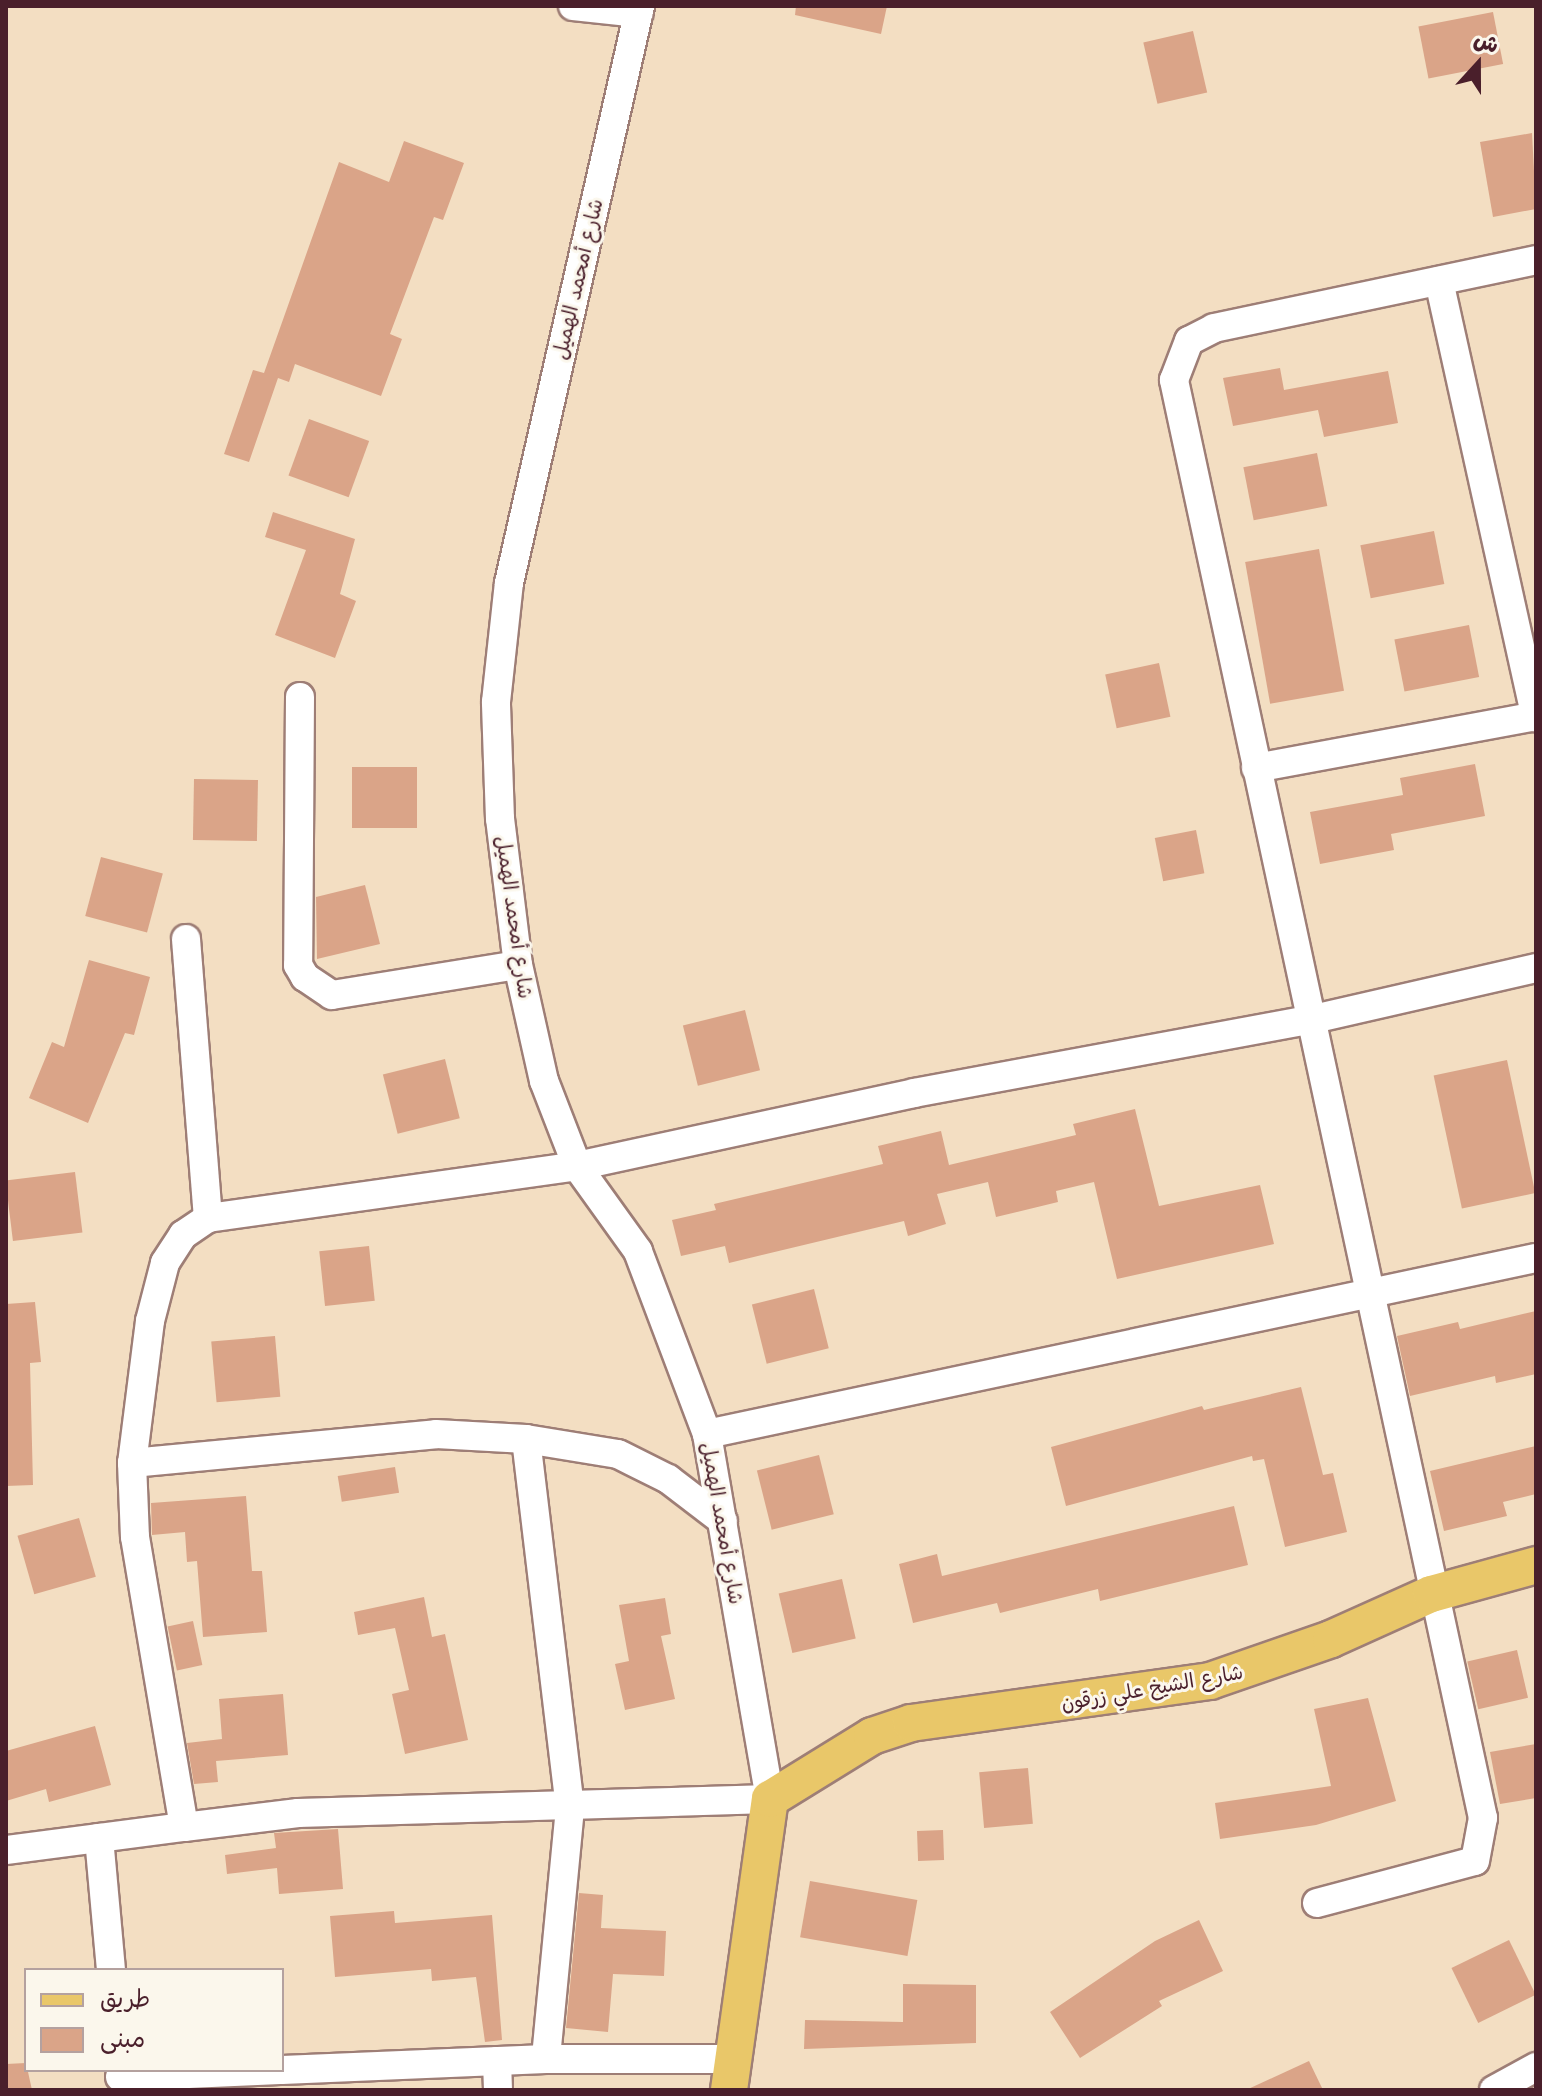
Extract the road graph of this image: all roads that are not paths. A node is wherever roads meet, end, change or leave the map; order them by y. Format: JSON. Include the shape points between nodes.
{"nodes":[{"id":1,"x":573,"y":6,"type":"edge"},
{"id":2,"x":639,"y":9,"type":"edge"},
{"id":3,"x":1536,"y":260,"type":"edge"},
{"id":4,"x":1439,"y":281,"type":"junction"},
{"id":5,"x":300,"y":697,"type":"dead end"},
{"id":6,"x":1536,"y":716,"type":"edge"},
{"id":7,"x":1256,"y":768,"type":"junction"},
{"id":8,"x":186,"y":939,"type":"dead end"},
{"id":9,"x":518,"y":965,"type":"junction"},
{"id":10,"x":1536,"y":968,"type":"edge"},
{"id":11,"x":1309,"y":1020,"type":"junction"},
{"id":12,"x":577,"y":1166,"type":"junction"},
{"id":13,"x":208,"y":1218,"type":"junction"},
{"id":14,"x":1536,"y":1258,"type":"edge"},
{"id":15,"x":1369,"y":1296,"type":"junction"},
{"id":16,"x":707,"y":1434,"type":"junction"},
{"id":17,"x":526,"y":1439,"type":"junction"},
{"id":18,"x":132,"y":1463,"type":"junction"},
{"id":19,"x":723,"y":1521,"type":"junction"},
{"id":20,"x":1536,"y":1565,"type":"edge"},
{"id":21,"x":1431,"y":1594,"type":"junction"},
{"id":22,"x":770,"y":1799,"type":"junction"},
{"id":23,"x":570,"y":1808,"type":"junction"},
{"id":24,"x":184,"y":1827,"type":"junction"},
{"id":25,"x":99,"y":1838,"type":"junction"},
{"id":26,"x":6,"y":1850,"type":"edge"},
{"id":27,"x":1317,"y":1903,"type":"dead end"},
{"id":28,"x":111,"y":1968,"type":"edge"},
{"id":29,"x":546,"y":2059,"type":"junction"},
{"id":30,"x":497,"y":2061,"type":"junction"},
{"id":31,"x":1536,"y":2067,"type":"edge"},
{"id":32,"x":284,"y":2070,"type":"edge"},
{"id":33,"x":245,"y":2072,"type":"edge"},
{"id":34,"x":730,"y":2074,"type":"edge"},
{"id":35,"x":120,"y":2079,"type":"edge"},
{"id":36,"x":498,"y":2090,"type":"edge"},
{"id":37,"x":1494,"y":2090,"type":"edge"}],
"edges":[{"from":1,"to":2,"type":"street"},
{"from":2,"to":9,"type":"street","name":"شارع أمحمد الهميل","via":[[501,633],[496,702],[500,819]]},
{"from":3,"to":4,"type":"street"},
{"from":4,"to":6,"type":"street"},
{"from":4,"to":7,"type":"street","via":[[1214,328],[1189,341],[1179,359],[1174,380]]},
{"from":5,"to":9,"type":"street","via":[[298,965],[305,977],[332,995]]},
{"from":6,"to":7,"type":"street"},
{"from":7,"to":11,"type":"street"},
{"from":8,"to":13,"type":"street"},
{"from":9,"to":12,"type":"street","name":"شارع أمحمد الهميل","via":[[544,1081]]},
{"from":10,"to":11,"type":"street"},
{"from":11,"to":12,"type":"street","via":[[914,1093]]},
{"from":11,"to":15,"type":"street"},
{"from":12,"to":13,"type":"street"},
{"from":12,"to":16,"type":"street","name":"شارع أمحمد الهميل","via":[[638,1251]]},
{"from":13,"to":18,"type":"street","via":[[183,1235],[165,1263],[150,1321]]},
{"from":14,"to":15,"type":"street"},
{"from":15,"to":16,"type":"street"},
{"from":15,"to":21,"type":"street"},
{"from":16,"to":19,"type":"street","name":"شارع أمحمد الهميل"},
{"from":17,"to":18,"type":"street","via":[[436,1434]]},
{"from":17,"to":19,"type":"street","via":[[618,1454],[668,1479]]},
{"from":17,"to":23,"type":"street"},
{"from":18,"to":24,"type":"street","via":[[135,1537]]},
{"from":19,"to":22,"type":"street","name":"شارع أمحمد الهميل"},
{"from":20,"to":21,"type":"main road","name":"شارع الشيخ علي زرقون"},
{"from":21,"to":22,"type":"main road","name":"شارع الشيخ علي زرقون","via":[[1305,1649],[1210,1681],[911,1723],[872,1736]]},
{"from":21,"to":27,"type":"street","via":[[1483,1818],[1482,1844],[1475,1861],[1456,1869]]},
{"from":22,"to":23,"type":"street"},
{"from":22,"to":34,"type":"main road"},
{"from":23,"to":24,"type":"street","via":[[298,1813]]},
{"from":23,"to":29,"type":"street"},
{"from":24,"to":25,"type":"street"},
{"from":25,"to":26,"type":"street"},
{"from":25,"to":28,"type":"street"},
{"from":29,"to":30,"type":"street"},
{"from":29,"to":34,"type":"street"},
{"from":30,"to":32,"type":"street"},
{"from":30,"to":36,"type":"street"},
{"from":31,"to":37,"type":"street"},
{"from":33,"to":35,"type":"street"}]}
